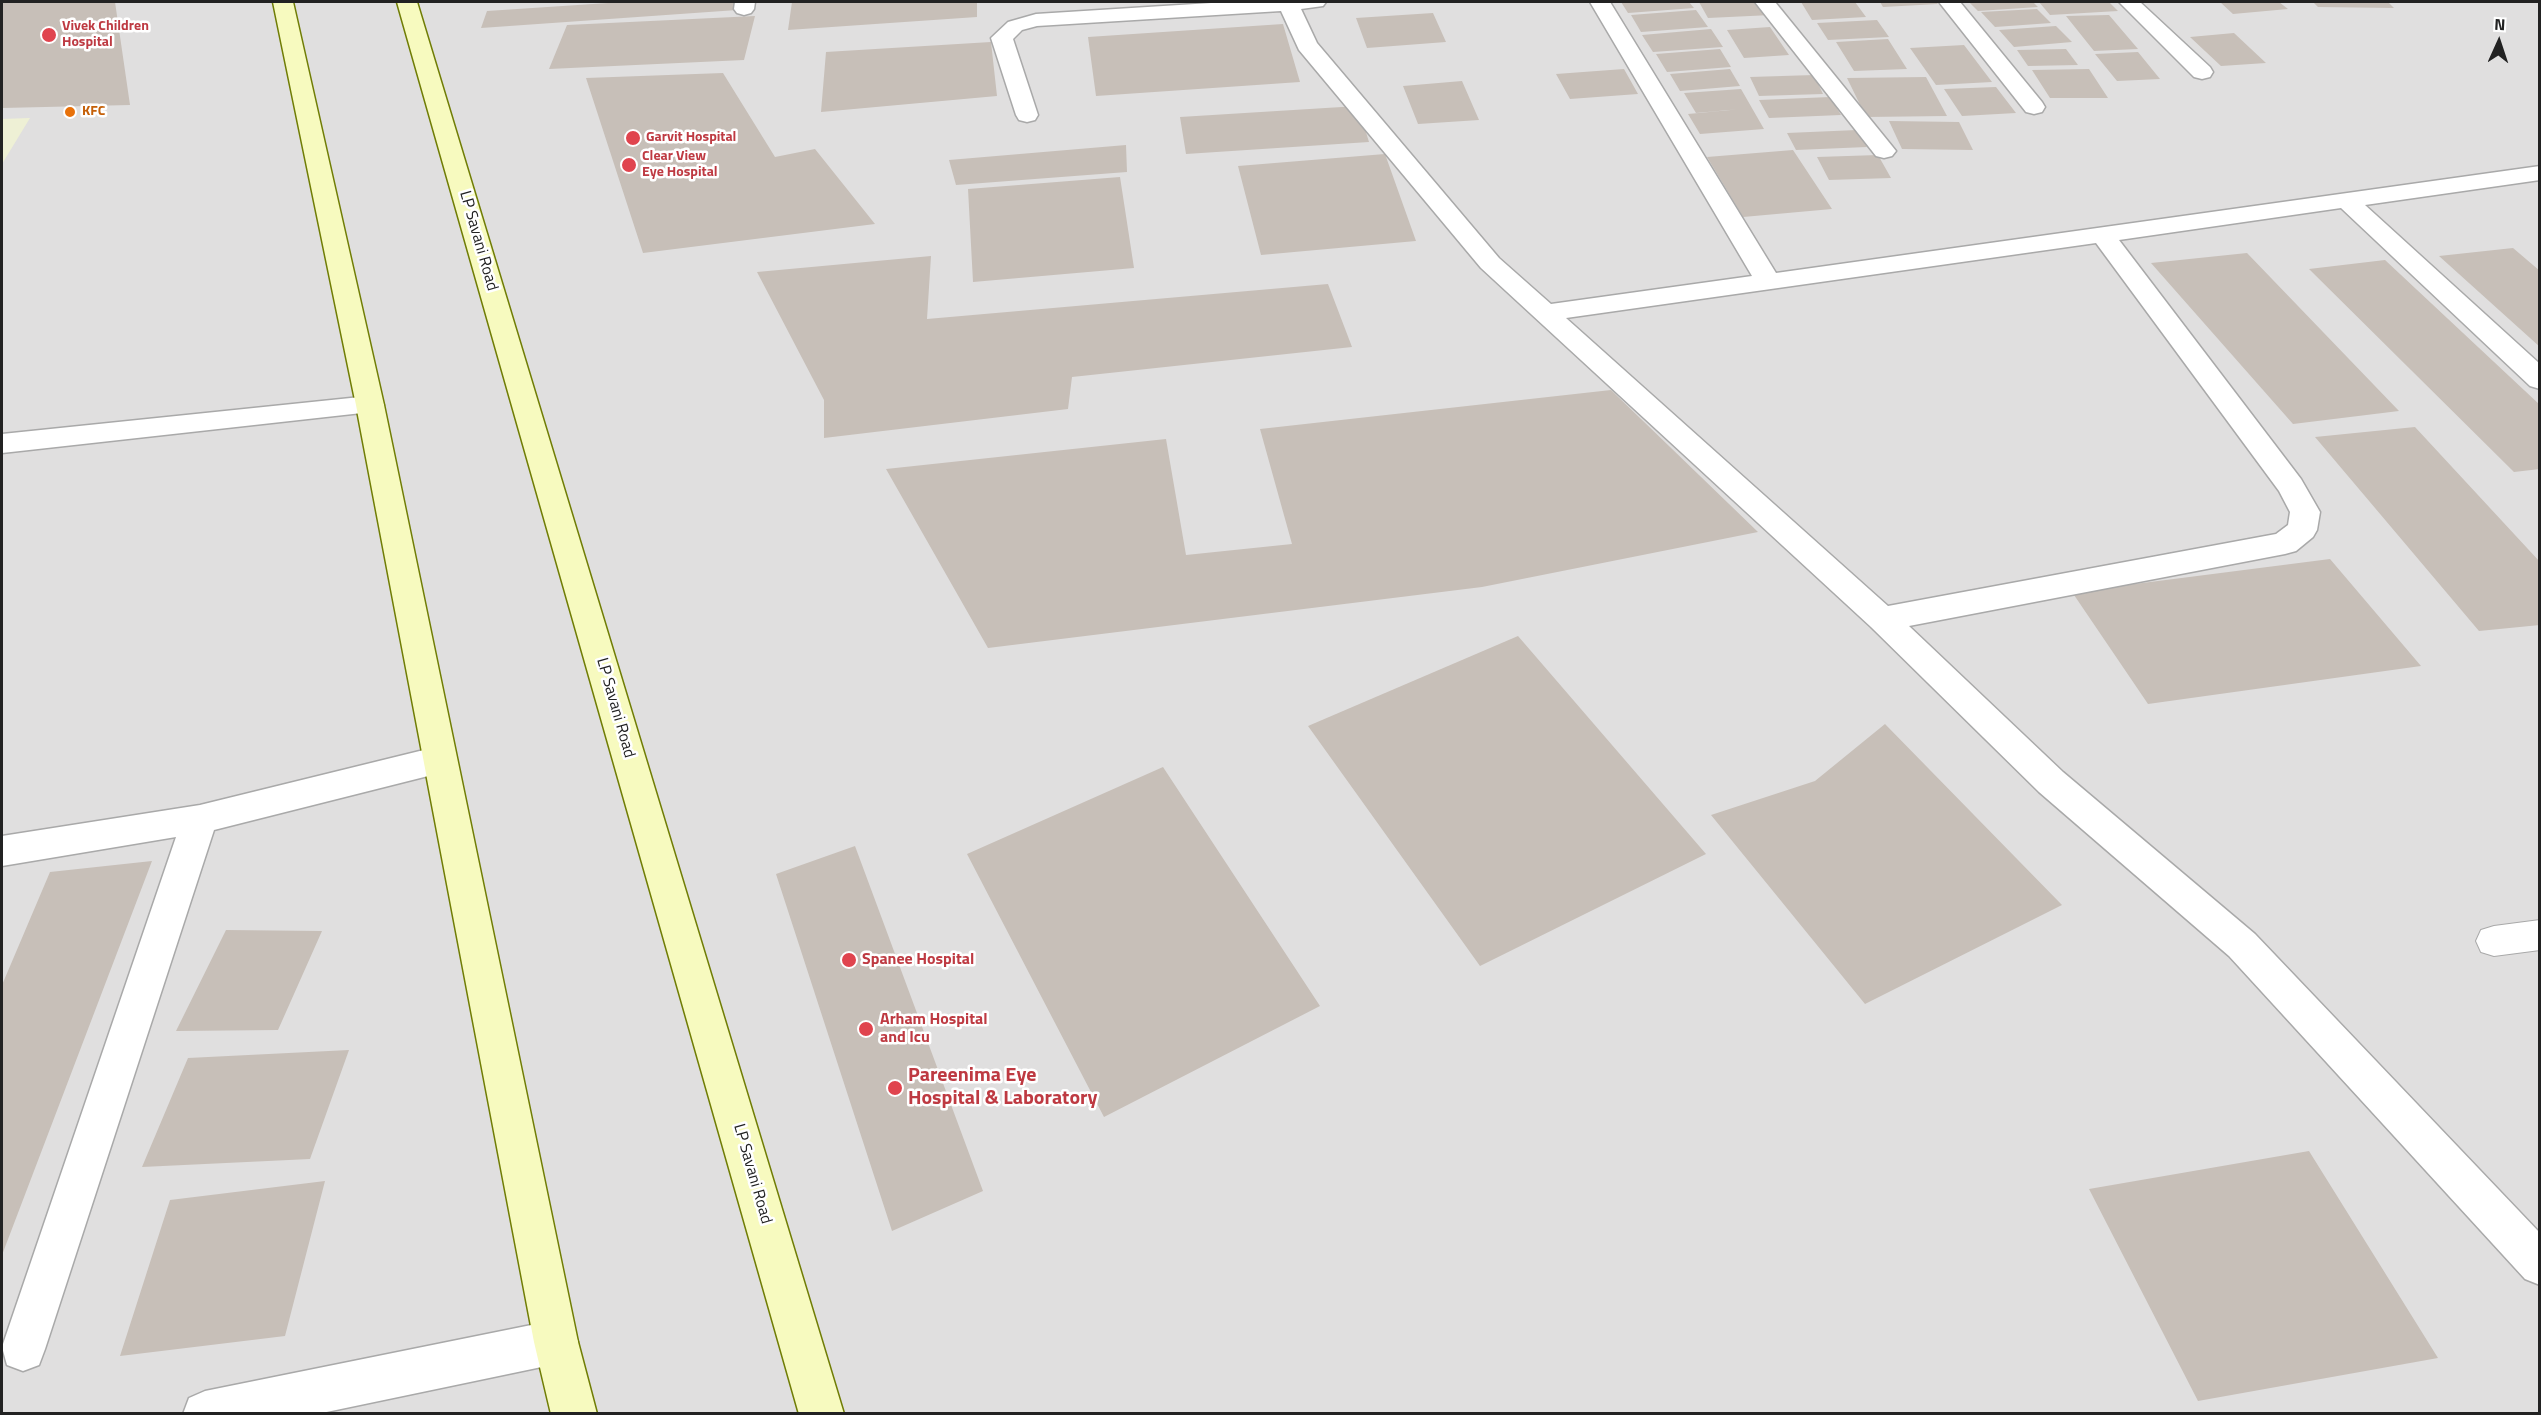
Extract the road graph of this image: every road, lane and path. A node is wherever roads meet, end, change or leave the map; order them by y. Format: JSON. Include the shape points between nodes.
{"nodes":[{"id":1,"x":283,"y":2,"type":"edge"},
{"id":2,"x":407,"y":2,"type":"edge"},
{"id":3,"x":1297,"y":2,"type":"edge"},
{"id":4,"x":1600,"y":2,"type":"edge"},
{"id":5,"x":1765,"y":2,"type":"edge"},
{"id":6,"x":1949,"y":2,"type":"edge"},
{"id":7,"x":2129,"y":2,"type":"edge"},
{"id":8,"x":2202,"y":72,"type":"dead end"},
{"id":9,"x":2034,"y":107,"type":"dead end"},
{"id":10,"x":1027,"y":115,"type":"dead end"},
{"id":11,"x":1884,"y":151,"type":"dead end"},
{"id":12,"x":2540,"y":172,"type":"edge"},
{"id":13,"x":2346,"y":200,"type":"junction"},
{"id":14,"x":2102,"y":234,"type":"junction"},
{"id":15,"x":1769,"y":283,"type":"junction"},
{"id":16,"x":1545,"y":313,"type":"junction"},
{"id":17,"x":2540,"y":380,"type":"edge"},
{"id":18,"x":370,"y":405,"type":"junction"},
{"id":19,"x":2,"y":444,"type":"edge"},
{"id":20,"x":1882,"y":619,"type":"junction"},
{"id":21,"x":440,"y":760,"type":"junction"},
{"id":22,"x":200,"y":819,"type":"junction"},
{"id":23,"x":2,"y":851,"type":"edge"},
{"id":24,"x":2540,"y":935,"type":"edge"},
{"id":25,"x":2494,"y":941,"type":"dead end"},
{"id":26,"x":2540,"y":1264,"type":"edge"},
{"id":27,"x":556,"y":1342,"type":"junction"},
{"id":28,"x":23,"y":1349,"type":"dead end"},
{"id":29,"x":205,"y":1413,"type":"edge"},
{"id":30,"x":574,"y":1413,"type":"edge"},
{"id":31,"x":822,"y":1413,"type":"edge"}],
"edges":[{"from":1,"to":18,"type":"main road"},
{"from":2,"to":31,"type":"main road","name":"LP Savani Road"},
{"from":3,"to":10,"type":"street","via":[[1036,20],[1015,26],[1002,38]]},
{"from":3,"to":16,"type":"street","via":[[1307,45],[1490,263]]},
{"from":4,"to":15,"type":"street"},
{"from":5,"to":11,"type":"street"},
{"from":6,"to":9,"type":"street"},
{"from":7,"to":8,"type":"street"},
{"from":12,"to":13,"type":"street"},
{"from":13,"to":14,"type":"street"},
{"from":13,"to":17,"type":"street"},
{"from":14,"to":15,"type":"street"},
{"from":14,"to":20,"type":"street","via":[[2291,486],[2305,512],[2302,530],[2285,543]]},
{"from":15,"to":16,"type":"street"},
{"from":16,"to":20,"type":"street"},
{"from":18,"to":19,"type":"street"},
{"from":18,"to":21,"type":"main road"},
{"from":20,"to":26,"type":"street","via":[[2051,782],[2242,945]]},
{"from":21,"to":22,"type":"street"},
{"from":21,"to":27,"type":"main road"},
{"from":22,"to":23,"type":"street"},
{"from":22,"to":28,"type":"street"},
{"from":24,"to":25,"type":"lane"},
{"from":27,"to":29,"type":"street"},
{"from":27,"to":30,"type":"main road"}]}
